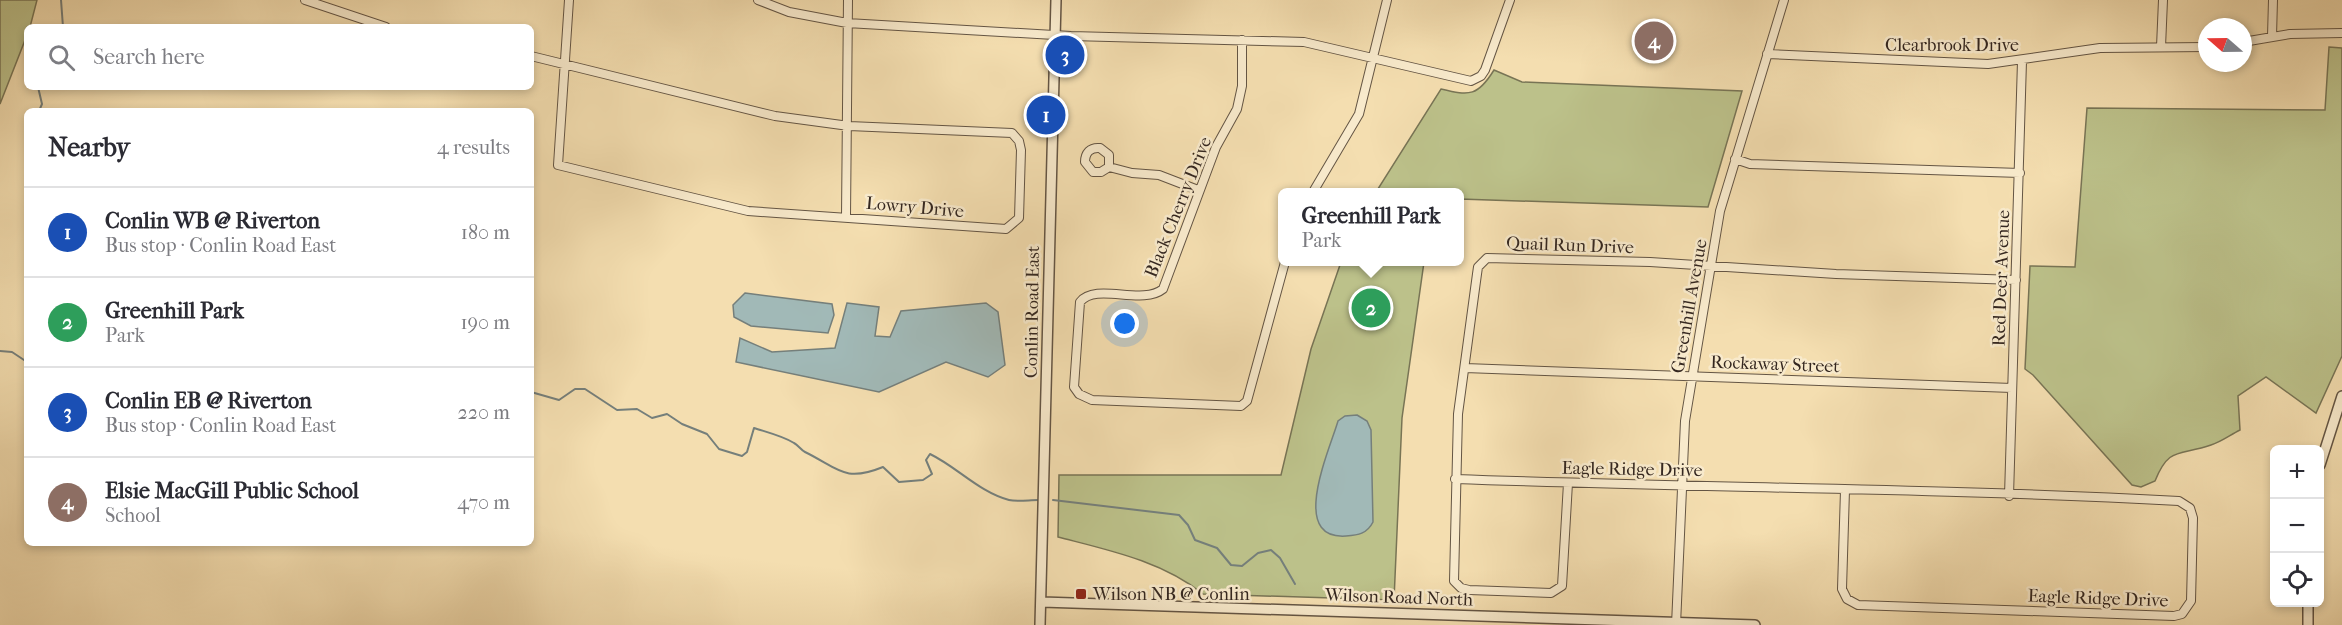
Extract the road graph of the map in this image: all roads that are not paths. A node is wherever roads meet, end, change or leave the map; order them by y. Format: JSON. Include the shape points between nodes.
{"nodes":[{"id":1,"x":305,"y":0,"type":"edge"},
{"id":2,"x":569,"y":0,"type":"edge"},
{"id":3,"x":758,"y":0,"type":"edge"},
{"id":4,"x":848,"y":0,"type":"edge"},
{"id":5,"x":1056,"y":0,"type":"edge"},
{"id":6,"x":1387,"y":0,"type":"edge"},
{"id":7,"x":1510,"y":0,"type":"edge"},
{"id":8,"x":1784,"y":0,"type":"edge"},
{"id":9,"x":2163,"y":0,"type":"edge"},
{"id":10,"x":2273,"y":0,"type":"edge"},
{"id":11,"x":847,"y":23,"type":"junction"},
{"id":12,"x":377,"y":24,"type":"edge"},
{"id":13,"x":2342,"y":33,"type":"edge"},
{"id":14,"x":1055,"y":35,"type":"junction"},
{"id":15,"x":2272,"y":36,"type":"junction"},
{"id":16,"x":1242,"y":40,"type":"junction"},
{"id":17,"x":2252,"y":40,"type":"edge"},
{"id":18,"x":2161,"y":47,"type":"junction"},
{"id":19,"x":2198,"y":47,"type":"edge"},
{"id":20,"x":1767,"y":54,"type":"junction"},
{"id":21,"x":534,"y":57,"type":"edge"},
{"id":22,"x":1374,"y":58,"type":"junction"},
{"id":23,"x":2022,"y":61,"type":"junction"},
{"id":24,"x":566,"y":63,"type":"junction"},
{"id":25,"x":849,"y":126,"type":"junction"},
{"id":26,"x":1735,"y":159,"type":"junction"},
{"id":27,"x":1109,"y":167,"type":"dead end"},
{"id":28,"x":2019,"y":173,"type":"junction"},
{"id":29,"x":1315,"y":188,"type":"edge"},
{"id":30,"x":1198,"y":190,"type":"junction"},
{"id":31,"x":846,"y":216,"type":"junction"},
{"id":32,"x":1283,"y":266,"type":"edge"},
{"id":33,"x":1711,"y":267,"type":"junction"},
{"id":34,"x":2016,"y":280,"type":"junction"},
{"id":35,"x":1465,"y":368,"type":"junction"},
{"id":36,"x":1693,"y":376,"type":"junction"},
{"id":37,"x":2012,"y":388,"type":"junction"},
{"id":38,"x":2342,"y":396,"type":"edge"},
{"id":39,"x":2324,"y":450,"type":"edge"},
{"id":40,"x":1455,"y":479,"type":"junction"},
{"id":41,"x":1568,"y":483,"type":"junction"},
{"id":42,"x":1682,"y":484,"type":"junction"},
{"id":43,"x":1845,"y":490,"type":"junction"},
{"id":44,"x":2009,"y":496,"type":"junction"},
{"id":45,"x":1042,"y":602,"type":"junction"},
{"id":46,"x":2308,"y":607,"type":"edge"},
{"id":47,"x":1676,"y":624,"type":"edge"},
{"id":48,"x":1040,"y":625,"type":"edge"},
{"id":49,"x":1755,"y":625,"type":"edge"},
{"id":50,"x":2308,"y":625,"type":"edge"}],
"edges":[{"from":1,"to":12,"type":"street"},
{"from":2,"to":24,"type":"street"},
{"from":3,"to":11,"type":"street","via":[[789,12]]},
{"from":4,"to":11,"type":"street"},
{"from":5,"to":14,"type":"street","name":"Conlin Road East"},
{"from":6,"to":22,"type":"street"},
{"from":7,"to":22,"type":"street","via":[[1485,70],[1477,80],[1466,81]]},
{"from":8,"to":20,"type":"street","name":"Greenhill Avenue"},
{"from":9,"to":18,"type":"street"},
{"from":10,"to":15,"type":"street"},
{"from":11,"to":14,"type":"street"},
{"from":11,"to":25,"type":"street"},
{"from":13,"to":15,"type":"street"},
{"from":14,"to":16,"type":"street"},
{"from":14,"to":45,"type":"street","name":"Conlin Road East"},
{"from":15,"to":17,"type":"street"},
{"from":16,"to":22,"type":"street","via":[[1304,42]]},
{"from":16,"to":30,"type":"street","name":"Black Cherry Drive","via":[[1238,109]]},
{"from":18,"to":19,"type":"street","name":"Clearbrook Drive"},
{"from":18,"to":23,"type":"street","name":"Clearbrook Drive","via":[[2100,48]]},
{"from":20,"to":23,"type":"street","name":"Clearbrook Drive","via":[[1988,64]]},
{"from":20,"to":26,"type":"street","name":"Greenhill Avenue"},
{"from":21,"to":24,"type":"street"},
{"from":22,"to":29,"type":"street","via":[[1359,114]]},
{"from":23,"to":28,"type":"street","name":"Red Deer Avenue"},
{"from":24,"to":25,"type":"street","via":[[737,108]]},
{"from":24,"to":31,"type":"street","name":"Lowry Drive","via":[[558,165],[748,211]]},
{"from":25,"to":31,"type":"street"},
{"from":25,"to":31,"type":"street","name":"Lowry Drive","via":[[1012,133],[1022,150],[1019,218],[1006,229]]},
{"from":26,"to":28,"type":"street","via":[[1750,164]]},
{"from":26,"to":33,"type":"street","name":"Greenhill Avenue","via":[[1720,211]]},
{"from":27,"to":30,"type":"street","via":[[1159,175]]},
{"from":28,"to":34,"type":"street","name":"Red Deer Avenue"},
{"from":30,"to":32,"type":"street","name":"Black Cherry Drive","via":[[1163,289],[1149,295],[1091,294],[1080,302],[1074,387],[1079,394],[1092,400],[1241,406],[1247,400]]},
{"from":33,"to":34,"type":"street","name":"Quail Run Drive"},
{"from":33,"to":35,"type":"street","name":"Quail Run Drive","via":[[1487,258],[1477,274]]},
{"from":33,"to":36,"type":"street","name":"Greenhill Avenue"},
{"from":34,"to":37,"type":"street","name":"Red Deer Avenue"},
{"from":35,"to":36,"type":"street","name":"Rockaway Street"},
{"from":35,"to":40,"type":"street","name":"Quail Run Drive"},
{"from":36,"to":37,"type":"street","name":"Rockaway Street"},
{"from":36,"to":42,"type":"street","name":"Greenhill Avenue","via":[[1685,421]]},
{"from":37,"to":44,"type":"street","name":"Red Deer Avenue"},
{"from":38,"to":39,"type":"street"},
{"from":40,"to":41,"type":"street","name":"Eagle Ridge Drive"},
{"from":40,"to":41,"type":"street","name":"Quail Run Drive","via":[[1454,581],[1469,590],[1551,593],[1562,586]]},
{"from":41,"to":42,"type":"street","name":"Eagle Ridge Drive"},
{"from":42,"to":43,"type":"street","name":"Eagle Ridge Drive"},
{"from":42,"to":47,"type":"street","name":"Greenhill Avenue"},
{"from":43,"to":44,"type":"street","name":"Eagle Ridge Drive"},
{"from":43,"to":44,"type":"street","name":"Eagle Ridge Drive","via":[[1842,589],[1858,605],[2174,616],[2187,609],[2191,601],[2193,518],[2185,503]]},
{"from":45,"to":47,"type":"street","name":"Wilson Road North"},
{"from":45,"to":48,"type":"street","name":"Conlin Road East"},
{"from":46,"to":50,"type":"street"},
{"from":47,"to":49,"type":"street","name":"Wilson Road North"}]}
